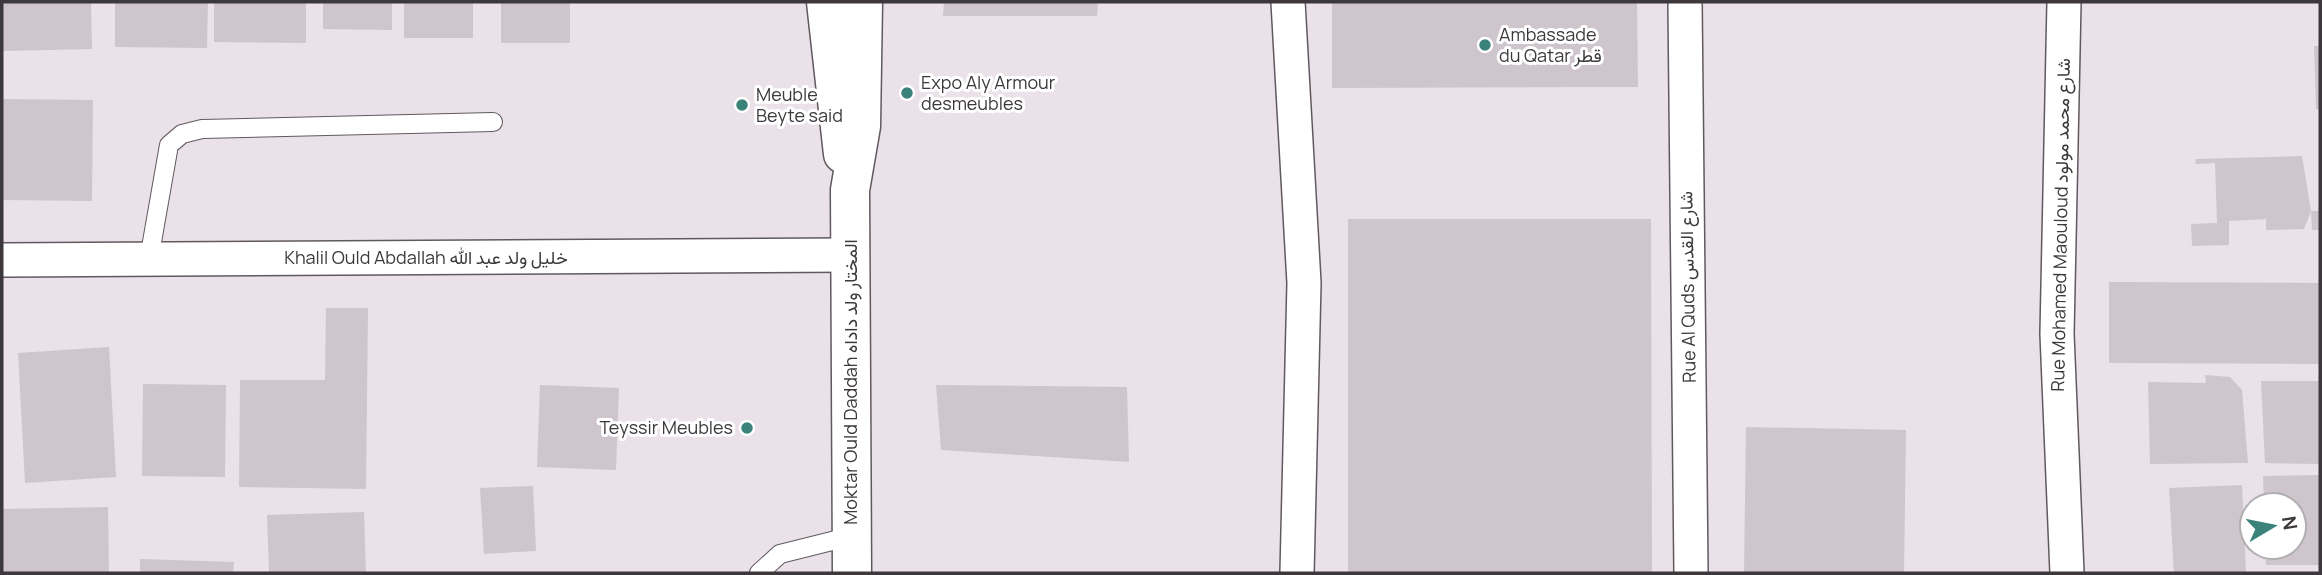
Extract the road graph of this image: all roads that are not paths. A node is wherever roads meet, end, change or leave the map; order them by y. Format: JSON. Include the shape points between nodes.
{"nodes":[{"id":1,"x":826,"y":2,"type":"edge"},
{"id":2,"x":863,"y":2,"type":"edge"},
{"id":3,"x":1288,"y":2,"type":"edge"},
{"id":4,"x":1685,"y":2,"type":"edge"},
{"id":5,"x":2064,"y":2,"type":"edge"},
{"id":6,"x":493,"y":122,"type":"dead end"},
{"id":7,"x":850,"y":190,"type":"junction"},
{"id":8,"x":850,"y":255,"type":"junction"},
{"id":9,"x":149,"y":259,"type":"junction"},
{"id":10,"x":2,"y":260,"type":"edge"},
{"id":11,"x":852,"y":555,"type":"edge"},
{"id":12,"x":759,"y":573,"type":"edge"},
{"id":13,"x":1297,"y":573,"type":"edge"},
{"id":14,"x":1691,"y":573,"type":"edge"},
{"id":15,"x":2067,"y":573,"type":"edge"}],
"edges":[{"from":1,"to":7,"type":"main road","name":"Moktar Ould Daddah المختار ولد داداه","via":[[835,104]]},
{"from":2,"to":7,"type":"main road","name":"Moktar Ould Daddah المختار ولد داداه","via":[[861,126]]},
{"from":3,"to":13,"type":"street","via":[[1304,283]]},
{"from":4,"to":14,"type":"street","name":"Rue Al Quds شارع القدس"},
{"from":5,"to":15,"type":"street","name":"Rue Mohamed Maouloud شارع محمد مولود","via":[[2057,334]]},
{"from":6,"to":9,"type":"lane","via":[[202,129],[182,134],[169,145]]},
{"from":7,"to":8,"type":"main road","name":"Moktar Ould Daddah المختار ولد داداه"},
{"from":8,"to":9,"type":"street","name":"Khalil Ould Abdallah خليل ولد عبد الله"},
{"from":8,"to":11,"type":"main road","name":"Moktar Ould Daddah المختار ولد داداه"},
{"from":9,"to":10,"type":"street","name":"Khalil Ould Abdallah خليل ولد عبد الله"},
{"from":11,"to":12,"type":"lane","via":[[780,554]]}]}
